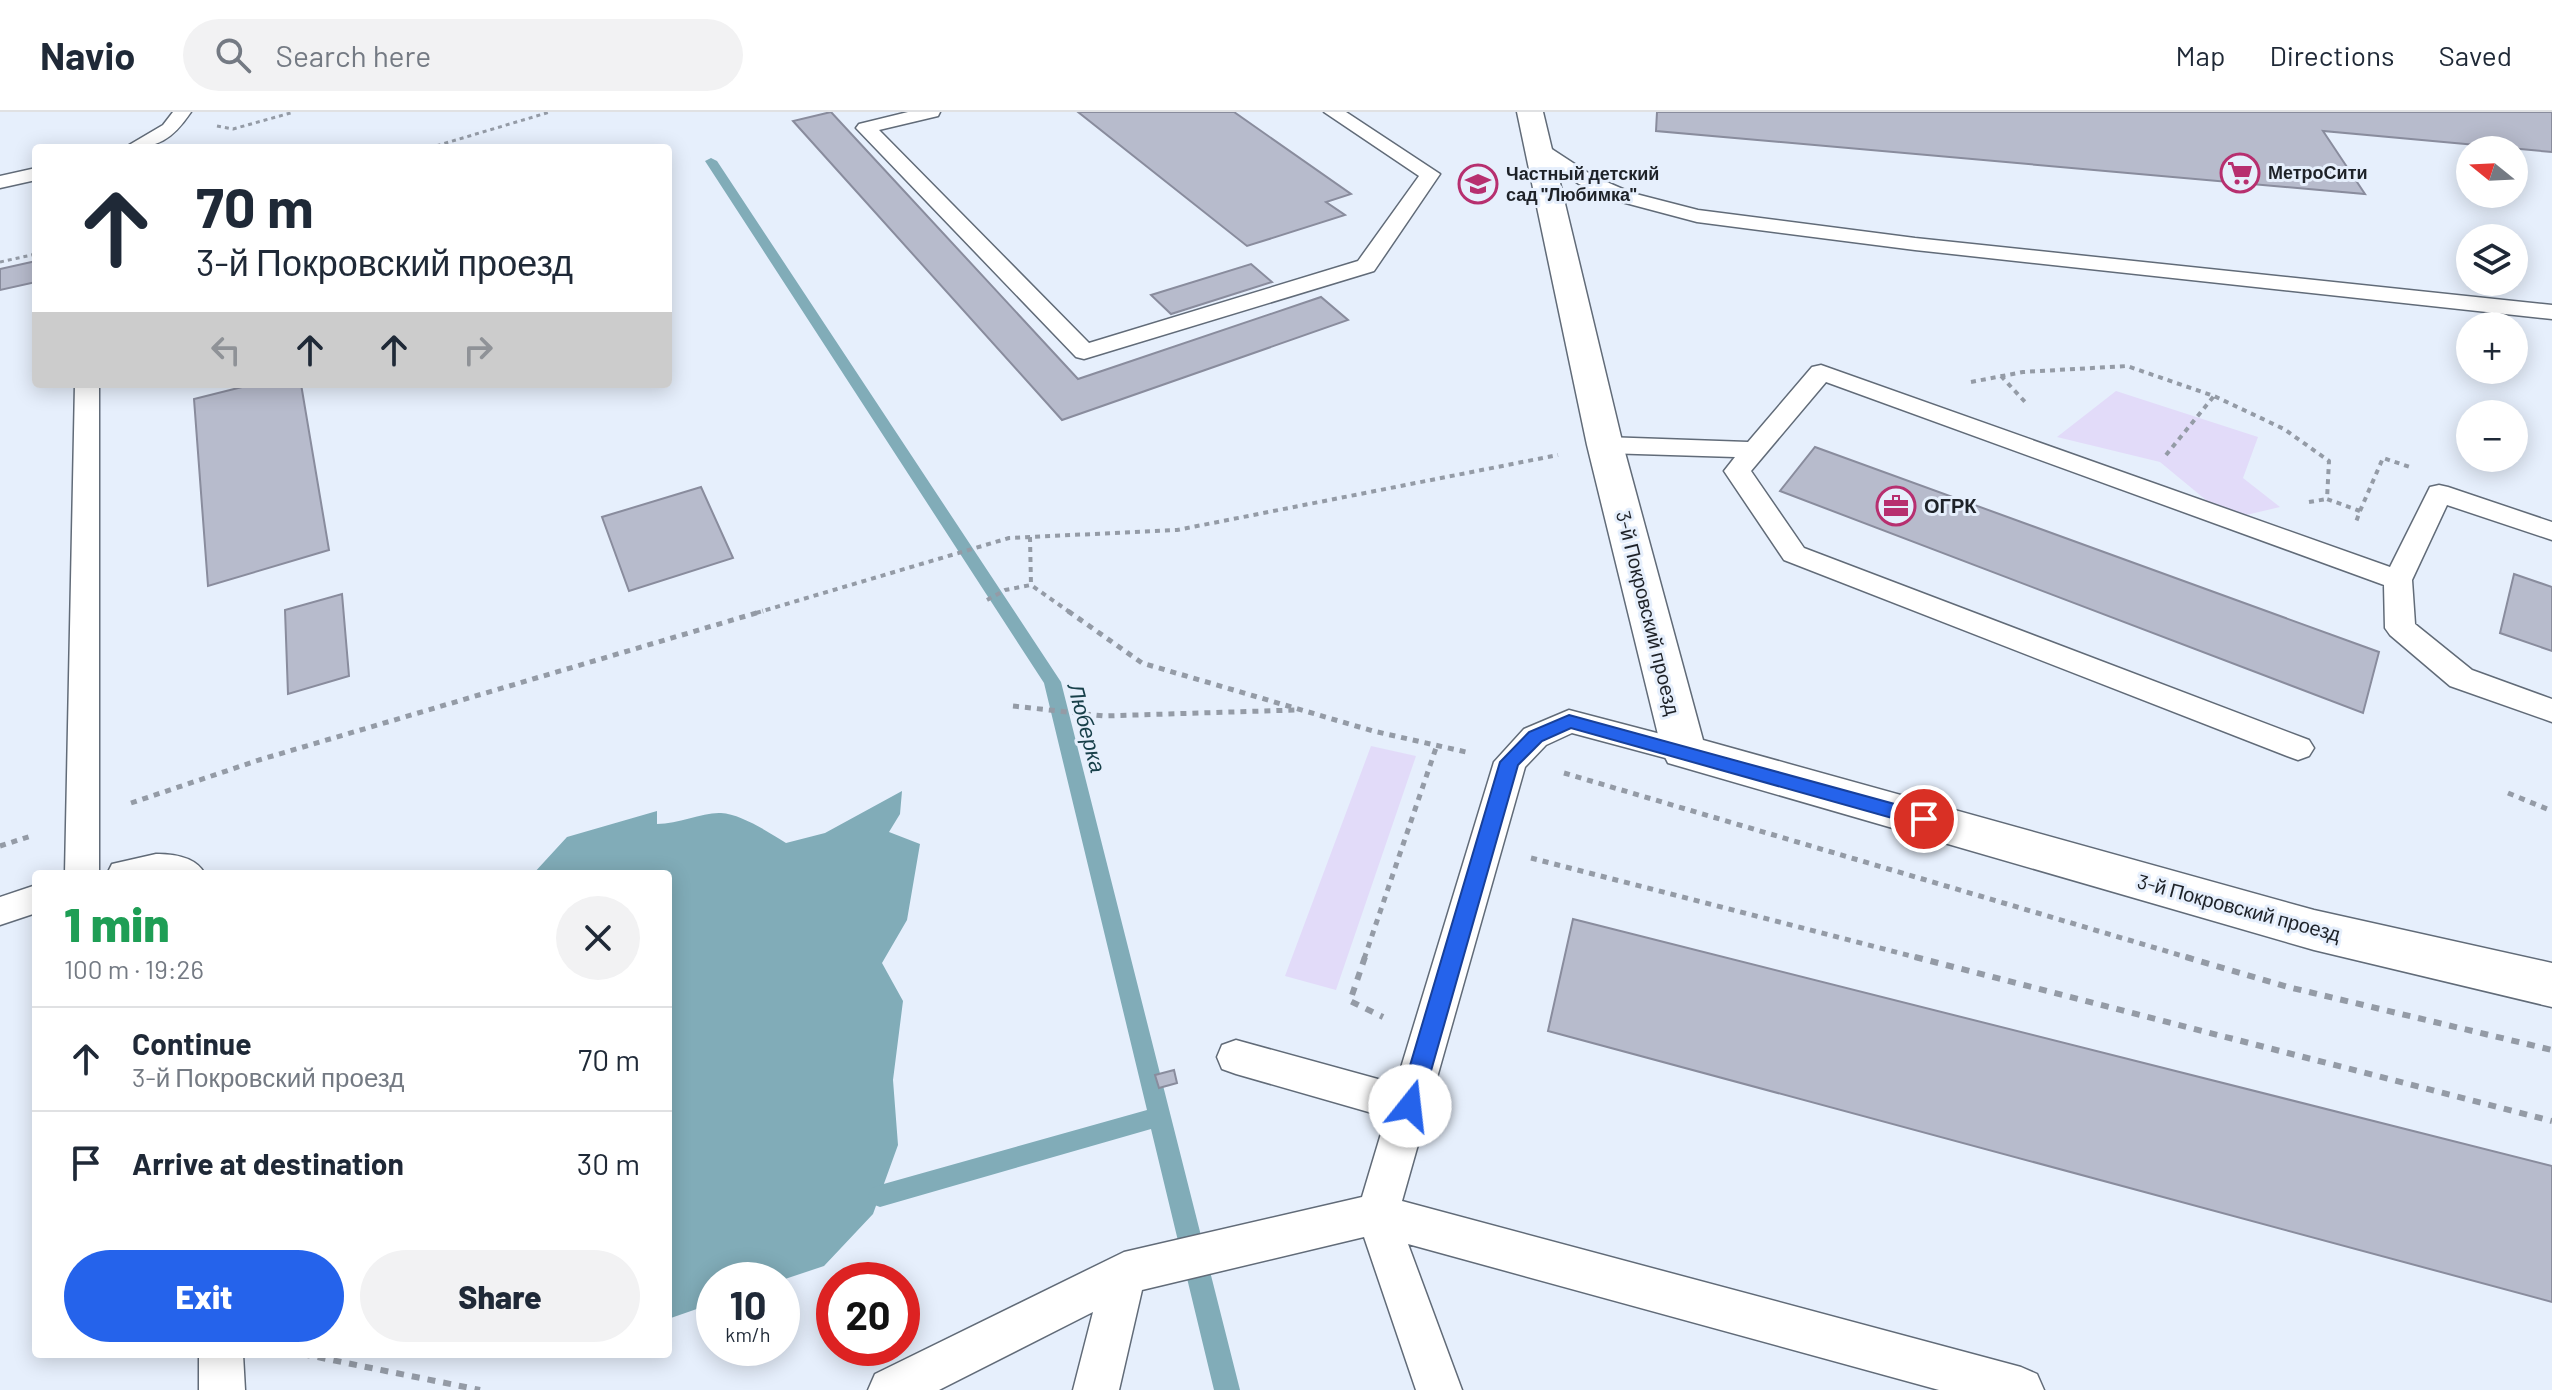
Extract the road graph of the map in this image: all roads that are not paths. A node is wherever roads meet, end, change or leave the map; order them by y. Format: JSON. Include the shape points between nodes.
{"nodes":[{"id":1,"x":182,"y":112,"type":"edge"},
{"id":2,"x":931,"y":112,"type":"edge"},
{"id":3,"x":1333,"y":112,"type":"edge"},
{"id":4,"x":1534,"y":129,"type":"edge"},
{"id":5,"x":142,"y":144,"type":"edge"},
{"id":6,"x":32,"y":175,"type":"edge"},
{"id":7,"x":0,"y":182,"type":"edge"},
{"id":8,"x":2552,"y":312,"type":"edge"},
{"id":9,"x":87,"y":388,"type":"edge"},
{"id":10,"x":1604,"y":441,"type":"junction"},
{"id":11,"x":1756,"y":450,"type":"junction"},
{"id":12,"x":2552,"y":531,"type":"edge"},
{"id":13,"x":2398,"y":580,"type":"junction"},
{"id":14,"x":2552,"y":711,"type":"edge"},
{"id":15,"x":2298,"y":748,"type":"dead end"},
{"id":16,"x":1684,"y":751,"type":"junction"},
{"id":17,"x":82,"y":870,"type":"edge"},
{"id":18,"x":139,"y":870,"type":"edge"},
{"id":19,"x":181,"y":870,"type":"edge"},
{"id":20,"x":32,"y":900,"type":"edge"},
{"id":21,"x":0,"y":911,"type":"edge"},
{"id":22,"x":2552,"y":985,"type":"edge"},
{"id":23,"x":1236,"y":1057,"type":"dead end"},
{"id":24,"x":1410,"y":1106,"type":"junction"},
{"id":25,"x":1377,"y":1215,"type":"junction"},
{"id":26,"x":1133,"y":1271,"type":"junction"},
{"id":27,"x":221,"y":1358,"type":"edge"},
{"id":28,"x":222,"y":1390,"type":"edge"},
{"id":29,"x":891,"y":1390,"type":"edge"},
{"id":30,"x":1096,"y":1390,"type":"edge"},
{"id":31,"x":1439,"y":1390,"type":"edge"},
{"id":32,"x":2021,"y":1390,"type":"edge"}],
"edges":[{"from":1,"to":5,"type":"lane","via":[[170,129]]},
{"from":2,"to":3,"type":"lane","via":[[866,128],[1084,352],[1366,266],[1430,174]]},
{"from":4,"to":8,"type":"lane","via":[[1586,180],[1625,197],[1697,216]]},
{"from":4,"to":10,"type":"street","name":"3-й Покровский проезд"},
{"from":6,"to":7,"type":"lane"},
{"from":9,"to":17,"type":"lane"},
{"from":10,"to":11,"type":"lane"},
{"from":10,"to":16,"type":"street","name":"3-й Покровский проезд"},
{"from":11,"to":13,"type":"lane","via":[[1821,372]]},
{"from":11,"to":15,"type":"lane","via":[[1737,471],[1794,554]]},
{"from":12,"to":13,"type":"lane","via":[[2439,493]]},
{"from":13,"to":14,"type":"lane","via":[[2400,628],[2461,678]]},
{"from":16,"to":22,"type":"street","name":"3-й Покровский проезд","via":[[2314,930]]},
{"from":16,"to":24,"type":"lane","via":[[1569,721],[1535,737],[1510,762]]},
{"from":18,"to":19,"type":"lane"},
{"from":20,"to":21,"type":"lane"},
{"from":23,"to":24,"type":"lane"},
{"from":24,"to":25,"type":"lane"},
{"from":25,"to":26,"type":"lane"},
{"from":25,"to":31,"type":"lane"},
{"from":25,"to":32,"type":"lane"},
{"from":26,"to":29,"type":"lane"},
{"from":26,"to":30,"type":"lane"},
{"from":27,"to":28,"type":"lane"}]}
